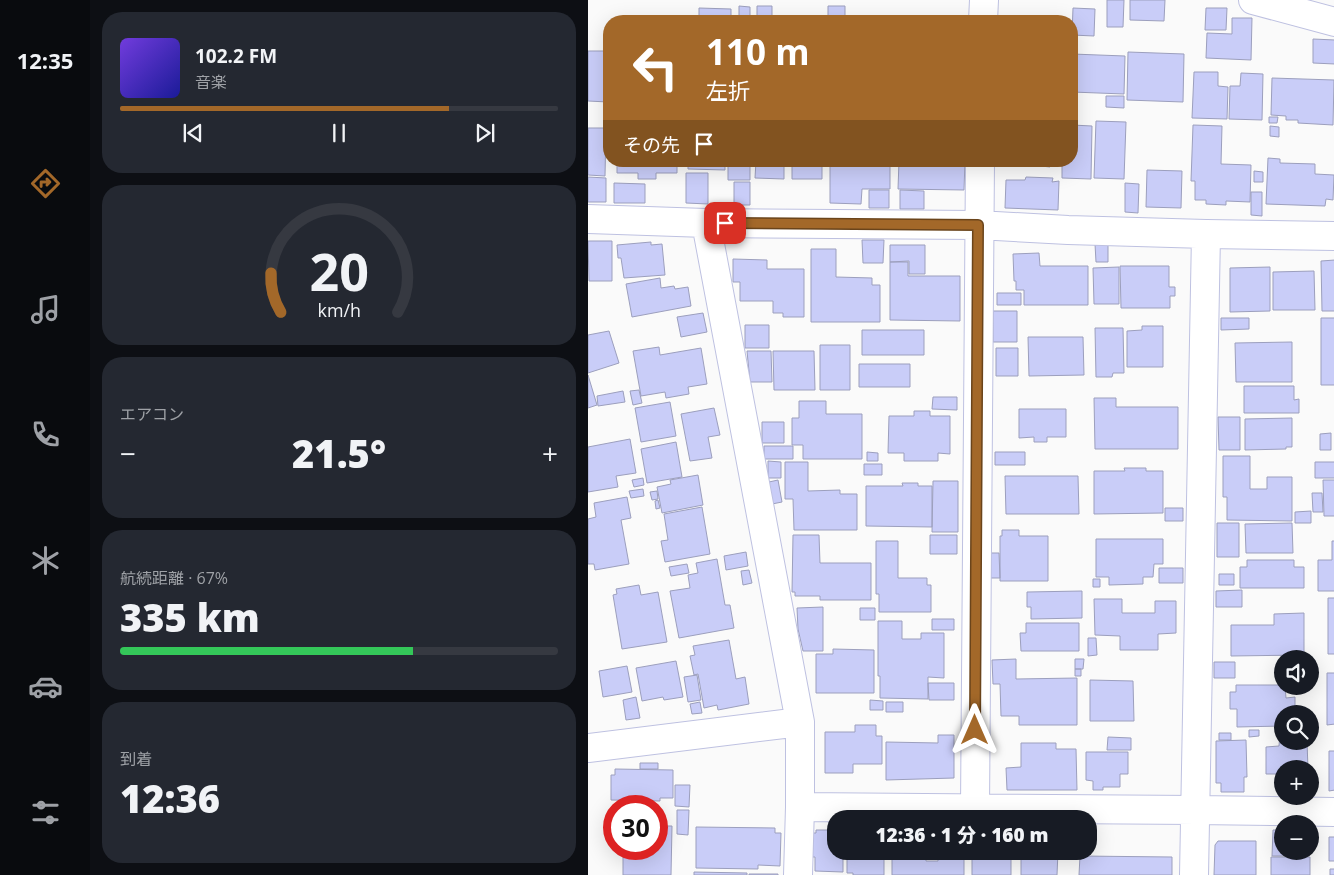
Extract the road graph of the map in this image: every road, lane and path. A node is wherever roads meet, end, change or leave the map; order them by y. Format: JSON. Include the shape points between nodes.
{"nodes":[{"id":1,"x":984,"y":0,"type":"edge"},
{"id":2,"x":1253,"y":0,"type":"edge"},
{"id":3,"x":1289,"y":5,"type":"edge"},
{"id":4,"x":983,"y":15,"type":"edge"},
{"id":5,"x":1334,"y":22,"type":"edge"},
{"id":6,"x":980,"y":167,"type":"edge"},
{"id":7,"x":588,"y":219,"type":"edge"},
{"id":8,"x":706,"y":223,"type":"junction"},
{"id":9,"x":978,"y":225,"type":"junction"},
{"id":10,"x":1206,"y":234,"type":"junction"},
{"id":11,"x":1334,"y":236,"type":"edge"},
{"id":12,"x":800,"y":722,"type":"junction"},
{"id":13,"x":588,"y":748,"type":"edge"},
{"id":14,"x":800,"y":807,"type":"junction"},
{"id":15,"x":975,"y":808,"type":"junction"},
{"id":16,"x":1196,"y":810,"type":"junction"},
{"id":17,"x":1334,"y":812,"type":"edge"},
{"id":18,"x":798,"y":875,"type":"edge"},
{"id":19,"x":1194,"y":875,"type":"edge"}],
"edges":[{"from":1,"to":4,"type":"street"},
{"from":2,"to":3,"type":"street"},
{"from":3,"to":5,"type":"street"},
{"from":6,"to":9,"type":"street"},
{"from":7,"to":8,"type":"street"},
{"from":8,"to":9,"type":"street"},
{"from":8,"to":12,"type":"street"},
{"from":9,"to":10,"type":"street"},
{"from":9,"to":15,"type":"street"},
{"from":10,"to":11,"type":"street"},
{"from":10,"to":16,"type":"street"},
{"from":12,"to":13,"type":"street"},
{"from":12,"to":14,"type":"street"},
{"from":14,"to":15,"type":"street"},
{"from":14,"to":18,"type":"street"},
{"from":15,"to":16,"type":"street"},
{"from":16,"to":17,"type":"street"},
{"from":16,"to":19,"type":"street"}]}
